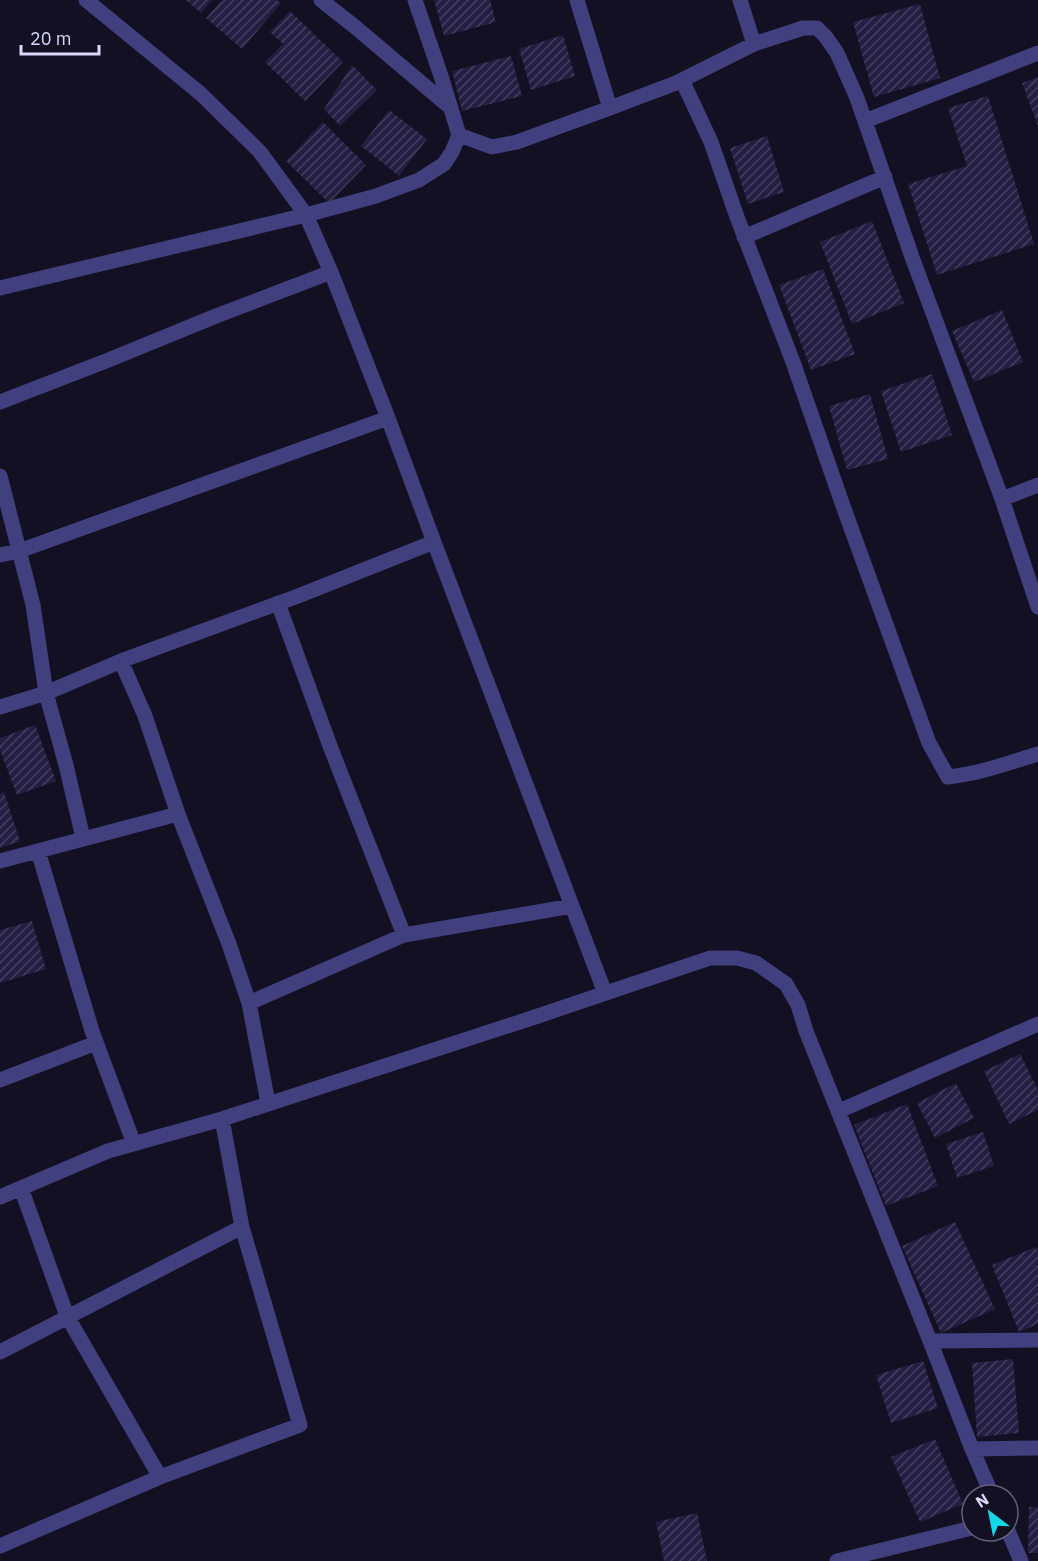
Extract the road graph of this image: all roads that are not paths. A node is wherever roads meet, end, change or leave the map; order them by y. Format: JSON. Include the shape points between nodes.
{"nodes":[{"id":1,"x":86,"y":0,"type":"edge"},
{"id":2,"x":321,"y":0,"type":"edge"},
{"id":3,"x":415,"y":0,"type":"edge"},
{"id":4,"x":577,"y":0,"type":"edge"},
{"id":5,"x":740,"y":0,"type":"edge"},
{"id":6,"x":754,"y":44,"type":"junction"},
{"id":7,"x":1038,"y":53,"type":"edge"},
{"id":8,"x":682,"y":80,"type":"junction"},
{"id":9,"x":451,"y":108,"type":"junction"},
{"id":10,"x":610,"y":108,"type":"junction"},
{"id":11,"x":865,"y":121,"type":"junction"},
{"id":12,"x":459,"y":135,"type":"junction"},
{"id":13,"x":885,"y":177,"type":"junction"},
{"id":14,"x":306,"y":215,"type":"junction"},
{"id":15,"x":744,"y":237,"type":"junction"},
{"id":16,"x":331,"y":272,"type":"junction"},
{"id":17,"x":0,"y":288,"type":"edge"},
{"id":18,"x":0,"y":402,"type":"edge"},
{"id":19,"x":388,"y":418,"type":"junction"},
{"id":20,"x":0,"y":476,"type":"edge"},
{"id":21,"x":1038,"y":484,"type":"edge"},
{"id":22,"x":1002,"y":498,"type":"junction"},
{"id":23,"x":434,"y":542,"type":"junction"},
{"id":24,"x":19,"y":551,"type":"junction"},
{"id":25,"x":0,"y":555,"type":"edge"},
{"id":26,"x":278,"y":603,"type":"junction"},
{"id":27,"x":1038,"y":607,"type":"edge"},
{"id":28,"x":121,"y":661,"type":"junction"},
{"id":29,"x":46,"y":693,"type":"junction"},
{"id":30,"x":0,"y":707,"type":"edge"},
{"id":31,"x":1038,"y":754,"type":"edge"},
{"id":32,"x":178,"y":814,"type":"junction"},
{"id":33,"x":83,"y":838,"type":"junction"},
{"id":34,"x":38,"y":851,"type":"junction"},
{"id":35,"x":0,"y":861,"type":"edge"},
{"id":36,"x":572,"y":906,"type":"junction"},
{"id":37,"x":404,"y":935,"type":"junction"},
{"id":38,"x":604,"y":993,"type":"junction"},
{"id":39,"x":249,"y":1003,"type":"junction"},
{"id":40,"x":1038,"y":1024,"type":"edge"},
{"id":41,"x":96,"y":1043,"type":"junction"},
{"id":42,"x":0,"y":1080,"type":"edge"},
{"id":43,"x":268,"y":1103,"type":"junction"},
{"id":44,"x":838,"y":1111,"type":"junction"},
{"id":45,"x":222,"y":1119,"type":"junction"},
{"id":46,"x":134,"y":1144,"type":"junction"},
{"id":47,"x":21,"y":1188,"type":"junction"},
{"id":48,"x":0,"y":1197,"type":"edge"},
{"id":49,"x":242,"y":1227,"type":"junction"},
{"id":50,"x":67,"y":1316,"type":"junction"},
{"id":51,"x":1038,"y":1340,"type":"edge"},
{"id":52,"x":930,"y":1341,"type":"junction"},
{"id":53,"x":0,"y":1352,"type":"edge"},
{"id":54,"x":1038,"y":1448,"type":"edge"},
{"id":55,"x":972,"y":1449,"type":"junction"},
{"id":56,"x":160,"y":1477,"type":"junction"},
{"id":57,"x":987,"y":1483,"type":"edge"},
{"id":58,"x":960,"y":1531,"type":"edge"},
{"id":59,"x":1014,"y":1543,"type":"edge"},
{"id":60,"x":0,"y":1546,"type":"edge"},
{"id":61,"x":837,"y":1561,"type":"edge"},
{"id":62,"x":1022,"y":1561,"type":"edge"}],
"edges":[{"from":1,"to":14,"type":"street","via":[[201,94],[260,152]]},
{"from":2,"to":9,"type":"street"},
{"from":3,"to":9,"type":"street"},
{"from":4,"to":10,"type":"street"},
{"from":5,"to":6,"type":"street"},
{"from":6,"to":8,"type":"street"},
{"from":6,"to":11,"type":"street","via":[[803,28],[817,28],[837,53]]},
{"from":7,"to":11,"type":"street"},
{"from":8,"to":10,"type":"street"},
{"from":8,"to":15,"type":"street","via":[[711,142]]},
{"from":9,"to":12,"type":"street"},
{"from":10,"to":12,"type":"street","via":[[492,147]]},
{"from":11,"to":13,"type":"street"},
{"from":12,"to":14,"type":"street","via":[[444,164],[419,180]]},
{"from":13,"to":15,"type":"street"},
{"from":13,"to":22,"type":"street"},
{"from":14,"to":16,"type":"street"},
{"from":14,"to":17,"type":"street"},
{"from":15,"to":31,"type":"street","via":[[793,362],[929,743],[948,777],[992,769]]},
{"from":16,"to":18,"type":"street"},
{"from":16,"to":19,"type":"street"},
{"from":19,"to":23,"type":"street"},
{"from":19,"to":24,"type":"street"},
{"from":20,"to":24,"type":"street"},
{"from":21,"to":22,"type":"street"},
{"from":22,"to":27,"type":"street"},
{"from":23,"to":26,"type":"street"},
{"from":23,"to":36,"type":"street"},
{"from":24,"to":25,"type":"street"},
{"from":24,"to":29,"type":"street","via":[[33,605]]},
{"from":26,"to":28,"type":"street"},
{"from":26,"to":37,"type":"street"},
{"from":28,"to":29,"type":"street"},
{"from":28,"to":32,"type":"street","via":[[145,716]]},
{"from":29,"to":30,"type":"street"},
{"from":29,"to":33,"type":"street"},
{"from":32,"to":33,"type":"street"},
{"from":32,"to":39,"type":"street"},
{"from":33,"to":34,"type":"street"},
{"from":34,"to":35,"type":"street"},
{"from":34,"to":41,"type":"street"},
{"from":36,"to":37,"type":"street"},
{"from":36,"to":38,"type":"street"},
{"from":37,"to":39,"type":"street"},
{"from":38,"to":43,"type":"street"},
{"from":38,"to":44,"type":"street","via":[[710,958],[756,963],[786,984],[798,1005]]},
{"from":39,"to":43,"type":"street"},
{"from":40,"to":44,"type":"street"},
{"from":41,"to":42,"type":"street"},
{"from":41,"to":46,"type":"street"},
{"from":43,"to":45,"type":"street"},
{"from":44,"to":52,"type":"street"},
{"from":45,"to":46,"type":"street"},
{"from":45,"to":49,"type":"street"},
{"from":46,"to":47,"type":"street"},
{"from":47,"to":48,"type":"street"},
{"from":47,"to":50,"type":"street"},
{"from":49,"to":50,"type":"street"},
{"from":49,"to":56,"type":"street","via":[[300,1425]]},
{"from":50,"to":53,"type":"street"},
{"from":50,"to":56,"type":"street"},
{"from":51,"to":52,"type":"street"},
{"from":52,"to":55,"type":"street"},
{"from":54,"to":55,"type":"street"},
{"from":55,"to":57,"type":"street"},
{"from":56,"to":60,"type":"street"},
{"from":58,"to":61,"type":"street"},
{"from":59,"to":62,"type":"street"}]}
